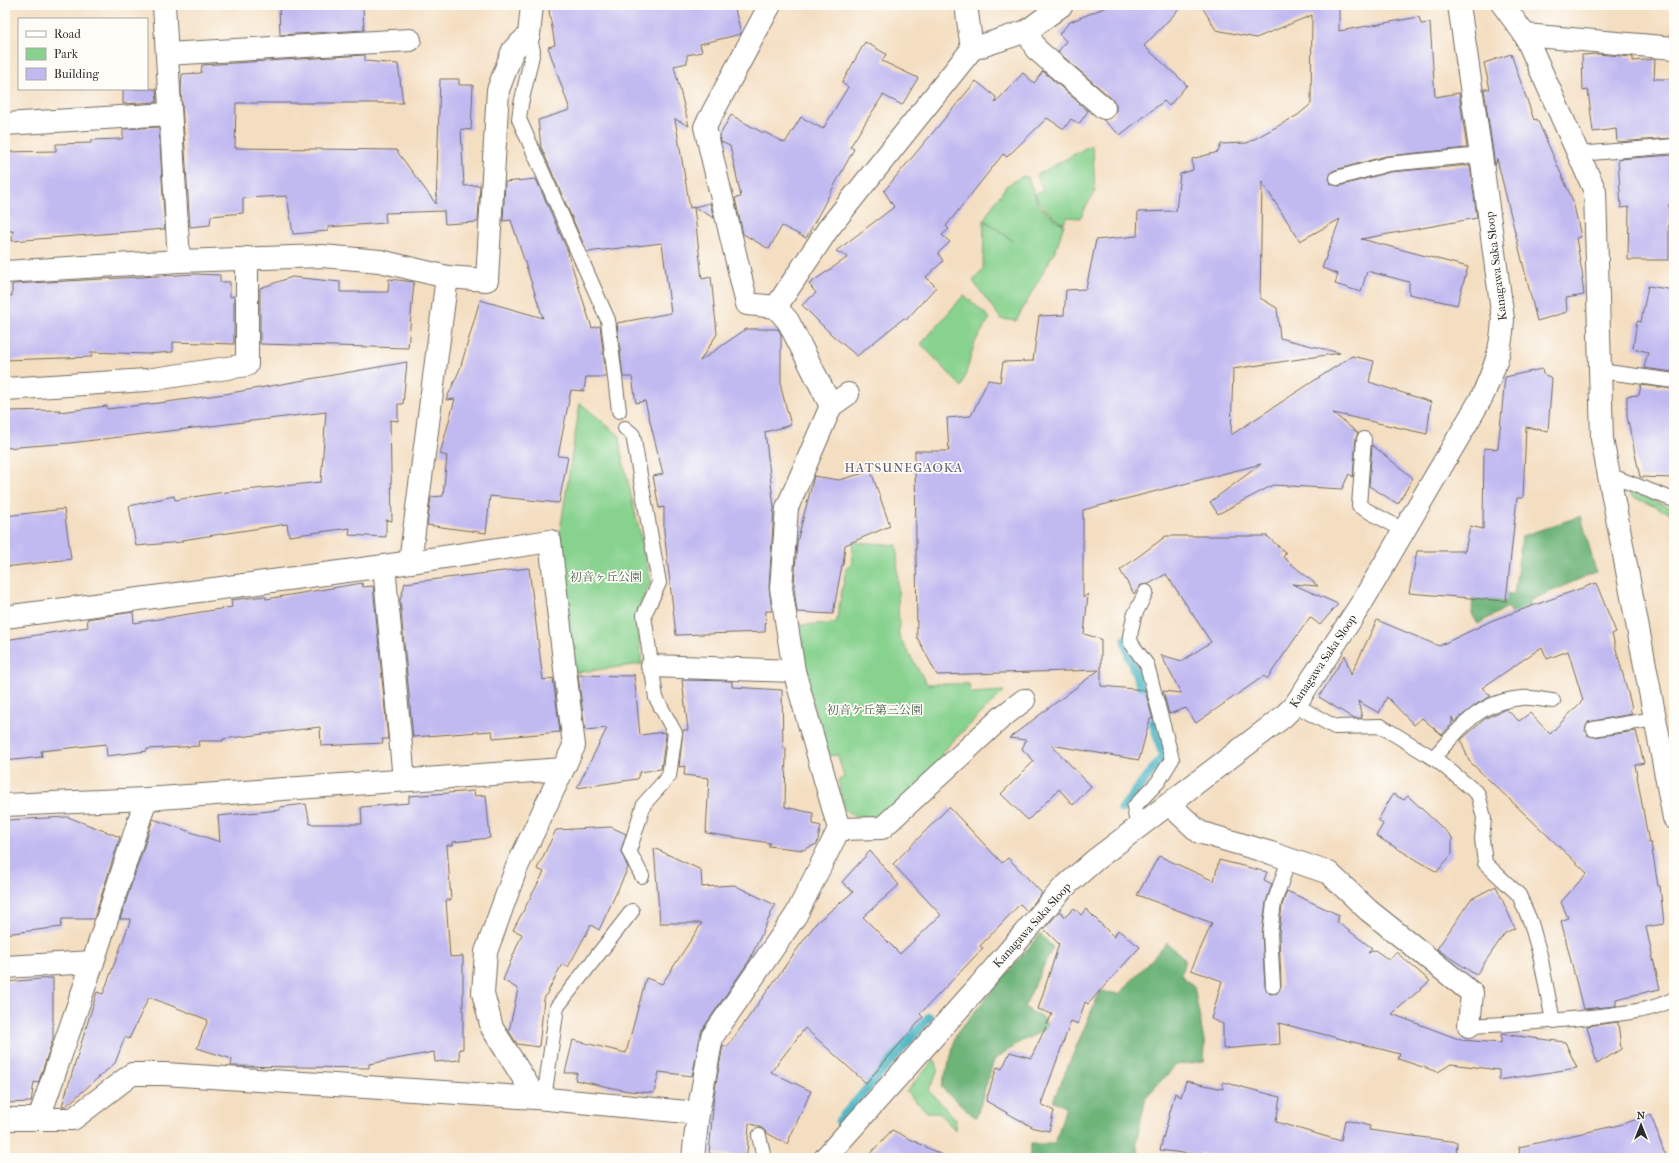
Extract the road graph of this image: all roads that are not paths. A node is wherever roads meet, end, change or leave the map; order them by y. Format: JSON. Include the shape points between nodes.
{"nodes":[{"id":1,"x":164,"y":5,"type":"edge"},
{"id":2,"x":532,"y":5,"type":"edge"},
{"id":3,"x":770,"y":5,"type":"edge"},
{"id":4,"x":966,"y":5,"type":"edge"},
{"id":5,"x":1062,"y":5,"type":"edge"},
{"id":6,"x":1503,"y":5,"type":"edge"},
{"id":7,"x":1452,"y":6,"type":"edge"},
{"id":8,"x":1027,"y":31,"type":"junction"},
{"id":9,"x":529,"y":35,"type":"junction"},
{"id":10,"x":1525,"y":35,"type":"junction"},
{"id":11,"x":410,"y":40,"type":"dead end"},
{"id":12,"x":1674,"y":48,"type":"edge"},
{"id":13,"x":972,"y":49,"type":"junction"},
{"id":14,"x":167,"y":54,"type":"junction"},
{"id":15,"x":1104,"y":108,"type":"dead end"},
{"id":16,"x":170,"y":114,"type":"junction"},
{"id":17,"x":5,"y":124,"type":"edge"},
{"id":18,"x":1674,"y":146,"type":"edge"},
{"id":19,"x":1579,"y":154,"type":"junction"},
{"id":20,"x":1481,"y":155,"type":"junction"},
{"id":21,"x":1337,"y":178,"type":"dead end"},
{"id":22,"x":247,"y":258,"type":"junction"},
{"id":23,"x":179,"y":261,"type":"junction"},
{"id":24,"x":5,"y":272,"type":"edge"},
{"id":25,"x":447,"y":277,"type":"junction"},
{"id":26,"x":776,"y":307,"type":"junction"},
{"id":27,"x":1600,"y":371,"type":"junction"},
{"id":28,"x":1674,"y":382,"type":"edge"},
{"id":29,"x":5,"y":390,"type":"edge"},
{"id":30,"x":619,"y":411,"type":"dead end"},
{"id":31,"x":625,"y":428,"type":"dead end"},
{"id":32,"x":1364,"y":439,"type":"dead end"},
{"id":33,"x":1609,"y":475,"type":"junction"},
{"id":34,"x":1674,"y":500,"type":"edge"},
{"id":35,"x":1405,"y":531,"type":"junction"},
{"id":36,"x":410,"y":562,"type":"junction"},
{"id":37,"x":384,"y":566,"type":"junction"},
{"id":38,"x":1146,"y":592,"type":"dead end"},
{"id":39,"x":5,"y":617,"type":"edge"},
{"id":40,"x":652,"y":666,"type":"junction"},
{"id":41,"x":794,"y":672,"type":"junction"},
{"id":42,"x":1024,"y":700,"type":"dead end"},
{"id":43,"x":1553,"y":701,"type":"dead end"},
{"id":44,"x":1296,"y":705,"type":"junction"},
{"id":45,"x":1655,"y":719,"type":"junction"},
{"id":46,"x":1593,"y":729,"type":"dead end"},
{"id":47,"x":1433,"y":758,"type":"junction"},
{"id":48,"x":563,"y":769,"type":"junction"},
{"id":49,"x":404,"y":780,"type":"junction"},
{"id":50,"x":146,"y":799,"type":"junction"},
{"id":51,"x":1169,"y":804,"type":"junction"},
{"id":52,"x":5,"y":805,"type":"edge"},
{"id":53,"x":1674,"y":818,"type":"edge"},
{"id":54,"x":839,"y":829,"type":"junction"},
{"id":55,"x":1138,"y":829,"type":"junction"},
{"id":56,"x":1289,"y":859,"type":"junction"},
{"id":57,"x":642,"y":876,"type":"dead end"},
{"id":58,"x":632,"y":911,"type":"dead end"},
{"id":59,"x":93,"y":962,"type":"junction"},
{"id":60,"x":5,"y":967,"type":"edge"},
{"id":61,"x":1273,"y":986,"type":"dead end"},
{"id":62,"x":1674,"y":999,"type":"edge"},
{"id":63,"x":1553,"y":1022,"type":"junction"},
{"id":64,"x":1469,"y":1026,"type":"joint"},
{"id":65,"x":540,"y":1098,"type":"junction"},
{"id":66,"x":698,"y":1113,"type":"junction"},
{"id":67,"x":40,"y":1118,"type":"junction"},
{"id":68,"x":5,"y":1119,"type":"edge"},
{"id":69,"x":759,"y":1136,"type":"dead end"},
{"id":70,"x":693,"y":1158,"type":"edge"},
{"id":71,"x":764,"y":1158,"type":"edge"},
{"id":72,"x":825,"y":1158,"type":"edge"}],
"edges":[{"from":1,"to":14,"type":"street"},
{"from":2,"to":9,"type":"street"},
{"from":3,"to":26,"type":"street","via":[[705,127],[747,304]]},
{"from":4,"to":13,"type":"street"},
{"from":5,"to":8,"type":"street"},
{"from":6,"to":10,"type":"street"},
{"from":7,"to":20,"type":"street","name":"Kanagawa Saka Sloop"},
{"from":8,"to":13,"type":"street"},
{"from":8,"to":15,"type":"street","via":[[1036,49]]},
{"from":9,"to":25,"type":"street","via":[[513,50],[498,90],[487,280]]},
{"from":9,"to":30,"type":"lane","via":[[533,51],[519,119],[608,320]]},
{"from":10,"to":12,"type":"street"},
{"from":10,"to":19,"type":"street"},
{"from":11,"to":14,"type":"street"},
{"from":13,"to":26,"type":"street","via":[[828,229]]},
{"from":14,"to":16,"type":"street"},
{"from":16,"to":17,"type":"street"},
{"from":16,"to":23,"type":"street"},
{"from":18,"to":19,"type":"lane"},
{"from":19,"to":27,"type":"street","via":[[1595,191]]},
{"from":20,"to":21,"type":"lane","via":[[1388,164]]},
{"from":20,"to":35,"type":"street","name":"Kanagawa Saka Sloop","via":[[1503,319],[1502,342],[1498,361],[1482,397]]},
{"from":22,"to":23,"type":"street"},
{"from":22,"to":25,"type":"street","via":[[322,256],[380,261]]},
{"from":22,"to":29,"type":"street","via":[[247,365],[147,380]]},
{"from":23,"to":24,"type":"street"},
{"from":25,"to":36,"type":"street"},
{"from":26,"to":41,"type":"street","via":[[788,321],[839,400],[787,508],[782,588]]},
{"from":27,"to":28,"type":"lane"},
{"from":27,"to":33,"type":"street","via":[[1602,439]]},
{"from":31,"to":40,"type":"lane","via":[[633,435],[659,583],[644,615]]},
{"from":32,"to":35,"type":"lane","via":[[1359,506]]},
{"from":33,"to":34,"type":"lane"},
{"from":33,"to":45,"type":"street"},
{"from":35,"to":44,"type":"street","name":"Kanagawa Saka Sloop"},
{"from":36,"to":37,"type":"street"},
{"from":36,"to":48,"type":"street","via":[[550,541],[574,746]]},
{"from":37,"to":39,"type":"street"},
{"from":37,"to":49,"type":"street"},
{"from":38,"to":55,"type":"lane","via":[[1134,616],[1131,643],[1147,665],[1172,759],[1158,782],[1134,807]]},
{"from":40,"to":41,"type":"street"},
{"from":40,"to":57,"type":"lane","via":[[656,698],[675,733],[669,776],[644,804],[629,851]]},
{"from":41,"to":54,"type":"street"},
{"from":42,"to":54,"type":"street","via":[[1002,717],[882,828]]},
{"from":43,"to":47,"type":"lane","via":[[1522,698],[1493,704],[1473,715]]},
{"from":44,"to":47,"type":"lane","via":[[1335,727],[1381,726]]},
{"from":44,"to":51,"type":"street","name":"Kanagawa Saka Sloop"},
{"from":45,"to":46,"type":"lane"},
{"from":45,"to":53,"type":"street"},
{"from":47,"to":63,"type":"lane","via":[[1478,794],[1484,818],[1482,839],[1485,863],[1519,895],[1531,923]]},
{"from":48,"to":49,"type":"street"},
{"from":48,"to":65,"type":"street","via":[[516,869],[486,952],[483,993],[492,1028]]},
{"from":49,"to":50,"type":"street"},
{"from":50,"to":52,"type":"street"},
{"from":50,"to":59,"type":"street"},
{"from":51,"to":55,"type":"street","name":"Kanagawa Saka Sloop"},
{"from":51,"to":56,"type":"street","via":[[1199,832]]},
{"from":54,"to":66,"type":"street","via":[[796,916],[712,1037]]},
{"from":55,"to":72,"type":"street","name":"Kanagawa Saka Sloop","via":[[1095,860],[1062,889],[949,1028]]},
{"from":56,"to":61,"type":"lane","via":[[1274,903],[1270,933]]},
{"from":56,"to":64,"type":"street","via":[[1329,873],[1368,910],[1472,993]]},
{"from":58,"to":65,"type":"lane","via":[[557,1007]]},
{"from":59,"to":60,"type":"street"},
{"from":59,"to":67,"type":"street"},
{"from":62,"to":63,"type":"lane","via":[[1663,1005],[1636,1012]]},
{"from":63,"to":64,"type":"lane"},
{"from":65,"to":66,"type":"street"},
{"from":65,"to":67,"type":"street","via":[[132,1074],[73,1119]]},
{"from":66,"to":70,"type":"street"},
{"from":67,"to":68,"type":"street"},
{"from":69,"to":71,"type":"lane"}]}
